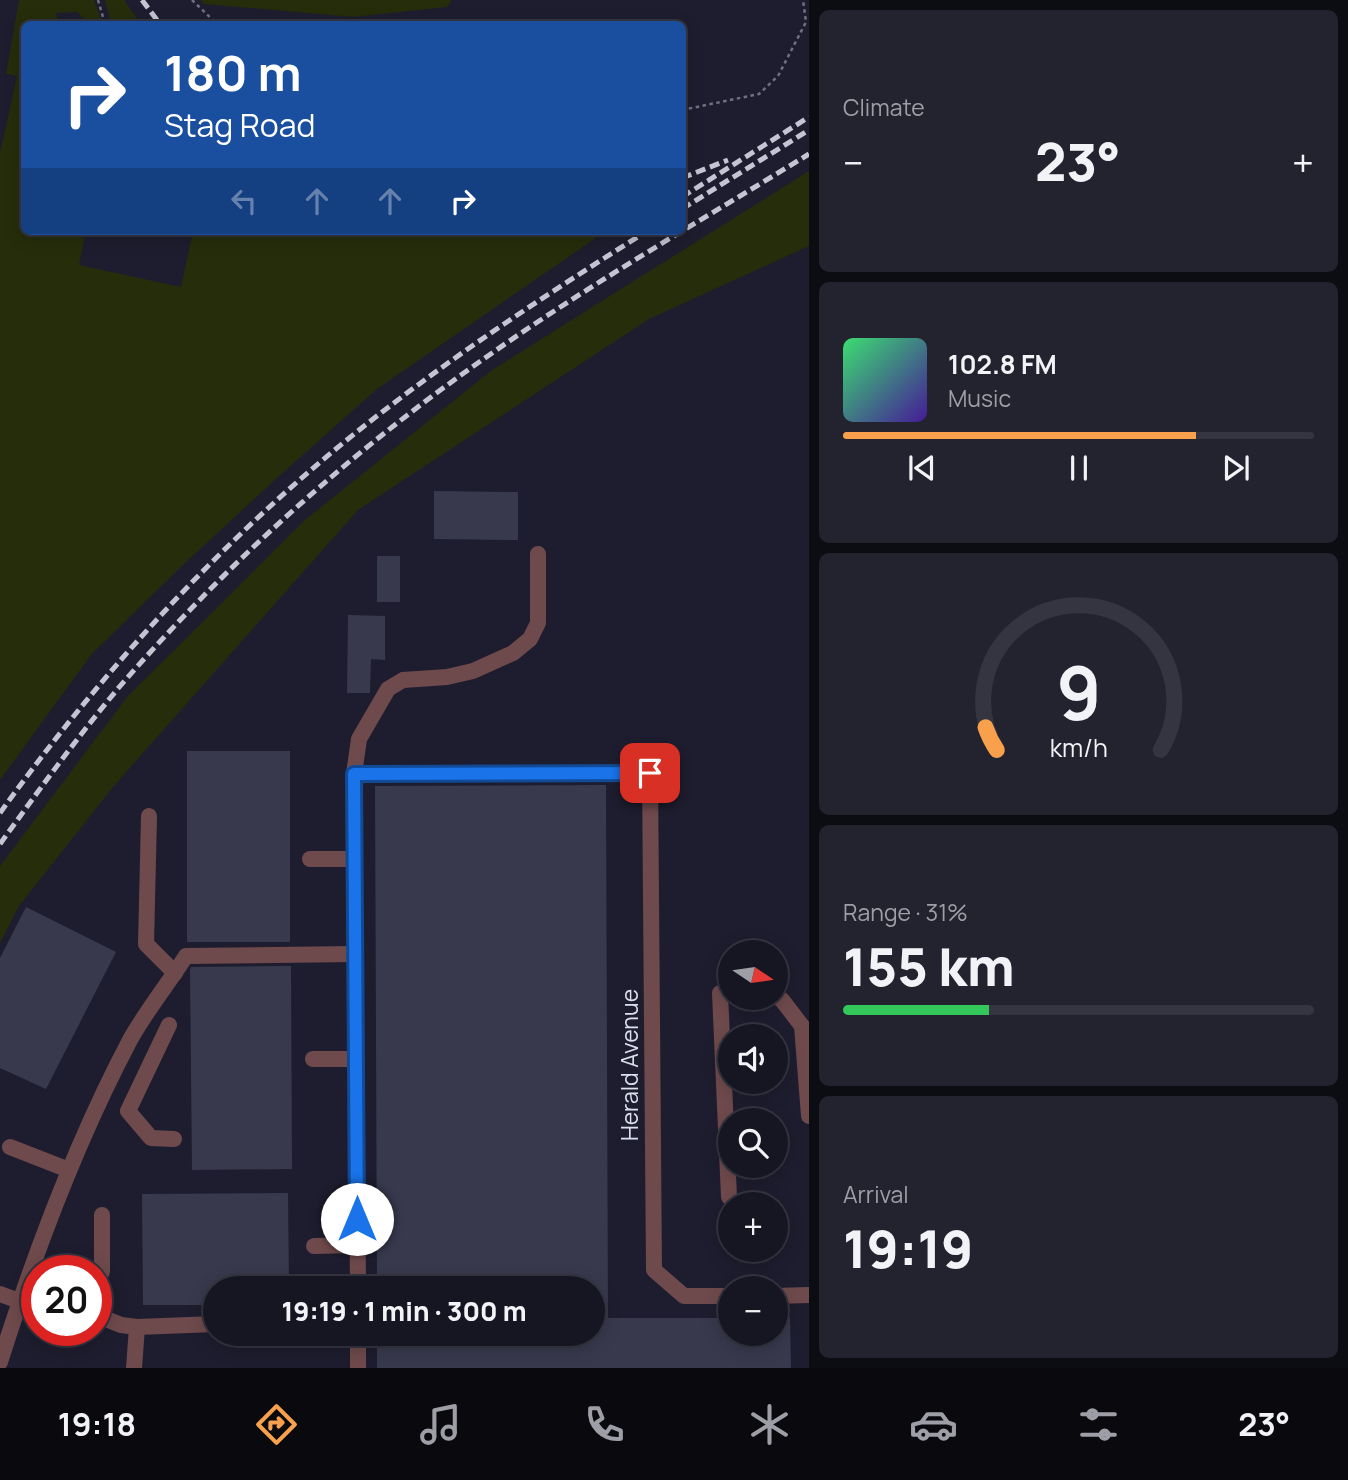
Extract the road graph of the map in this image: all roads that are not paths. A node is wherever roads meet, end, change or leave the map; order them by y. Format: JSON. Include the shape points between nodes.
{"nodes":[{"id":1,"x":538,"y":554,"type":"dead end"},
{"id":2,"x":354,"y":774,"type":"junction"},
{"id":3,"x":149,"y":816,"type":"dead end"},
{"id":4,"x":310,"y":859,"type":"dead end"},
{"id":5,"x":355,"y":859,"type":"junction"},
{"id":6,"x":356,"y":954,"type":"junction"},
{"id":7,"x":175,"y":973,"type":"junction"},
{"id":8,"x":788,"y":1008,"type":"edge"},
{"id":9,"x":721,"y":1010,"type":"edge"},
{"id":10,"x":169,"y":1025,"type":"dead end"},
{"id":11,"x":313,"y":1059,"type":"dead end"},
{"id":12,"x":356,"y":1059,"type":"junction"},
{"id":13,"x":120,"y":1062,"type":"junction"},
{"id":14,"x":146,"y":1073,"type":"junction"},
{"id":15,"x":809,"y":1116,"type":"edge"},
{"id":16,"x":174,"y":1139,"type":"dead end"},
{"id":17,"x":10,"y":1147,"type":"dead end"},
{"id":18,"x":69,"y":1170,"type":"junction"},
{"id":19,"x":729,"y":1192,"type":"edge"},
{"id":20,"x":102,"y":1215,"type":"dead end"},
{"id":21,"x":358,"y":1245,"type":"junction"},
{"id":22,"x":314,"y":1246,"type":"dead end"},
{"id":23,"x":40,"y":1255,"type":"edge"},
{"id":24,"x":102,"y":1255,"type":"edge"},
{"id":25,"x":358,"y":1276,"type":"edge"},
{"id":26,"x":0,"y":1294,"type":"edge"},
{"id":27,"x":21,"y":1294,"type":"edge"},
{"id":28,"x":809,"y":1295,"type":"edge"},
{"id":29,"x":718,"y":1296,"type":"edge"},
{"id":30,"x":788,"y":1296,"type":"edge"},
{"id":31,"x":21,"y":1307,"type":"edge"},
{"id":32,"x":112,"y":1321,"type":"edge"},
{"id":33,"x":203,"y":1324,"type":"edge"},
{"id":34,"x":137,"y":1326,"type":"junction"},
{"id":35,"x":358,"y":1346,"type":"edge"},
{"id":36,"x":0,"y":1362,"type":"edge"},
{"id":37,"x":134,"y":1368,"type":"edge"},
{"id":38,"x":358,"y":1368,"type":"edge"}],
"edges":[{"from":1,"to":2,"type":"lane","via":[[538,623],[530,639],[513,653],[473,671],[403,680],[388,689],[359,739]]},
{"from":2,"to":5,"type":"lane"},
{"from":2,"to":29,"type":"lane","name":"Herald Avenue","via":[[650,773],[654,1270],[684,1296]]},
{"from":3,"to":7,"type":"lane","via":[[146,944]]},
{"from":4,"to":5,"type":"lane"},
{"from":5,"to":6,"type":"lane"},
{"from":6,"to":7,"type":"lane","via":[[186,956]]},
{"from":6,"to":12,"type":"lane"},
{"from":7,"to":13,"type":"lane"},
{"from":8,"to":15,"type":"lane","via":[[802,1026]]},
{"from":9,"to":19,"type":"lane"},
{"from":10,"to":14,"type":"lane"},
{"from":11,"to":12,"type":"lane"},
{"from":12,"to":21,"type":"lane"},
{"from":13,"to":14,"type":"lane"},
{"from":13,"to":18,"type":"lane"},
{"from":14,"to":16,"type":"lane","via":[[128,1111],[151,1138]]},
{"from":17,"to":18,"type":"lane"},
{"from":18,"to":23,"type":"lane"},
{"from":20,"to":24,"type":"lane"},
{"from":21,"to":22,"type":"lane"},
{"from":21,"to":25,"type":"lane"},
{"from":26,"to":27,"type":"lane"},
{"from":28,"to":30,"type":"lane"},
{"from":31,"to":36,"type":"lane"},
{"from":32,"to":34,"type":"lane"},
{"from":33,"to":34,"type":"lane"},
{"from":34,"to":37,"type":"lane"},
{"from":35,"to":38,"type":"lane"}]}
